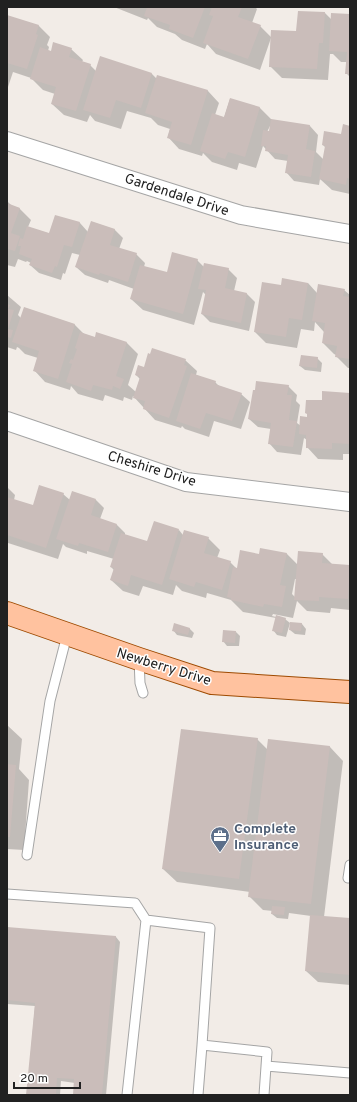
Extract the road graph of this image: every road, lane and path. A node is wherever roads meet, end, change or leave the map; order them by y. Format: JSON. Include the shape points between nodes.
{"nodes":[{"id":1,"x":7,"y":141,"type":"edge"},
{"id":2,"x":350,"y":234,"type":"edge"},
{"id":3,"x":7,"y":421,"type":"edge"},
{"id":4,"x":350,"y":502,"type":"edge"},
{"id":5,"x":7,"y":614,"type":"edge"},
{"id":6,"x":67,"y":635,"type":"junction"},
{"id":7,"x":139,"y":659,"type":"junction"},
{"id":8,"x":350,"y":692,"type":"edge"},
{"id":9,"x":143,"y":693,"type":"dead end"},
{"id":10,"x":27,"y":855,"type":"dead end"},
{"id":11,"x":350,"y":865,"type":"edge"},
{"id":12,"x":350,"y":878,"type":"edge"},
{"id":13,"x":7,"y":894,"type":"edge"},
{"id":14,"x":146,"y":920,"type":"junction"},
{"id":15,"x":202,"y":1045,"type":"junction"},
{"id":16,"x":266,"y":1066,"type":"junction"},
{"id":17,"x":350,"y":1073,"type":"edge"},
{"id":18,"x":127,"y":1095,"type":"edge"},
{"id":19,"x":198,"y":1095,"type":"edge"},
{"id":20,"x":264,"y":1095,"type":"edge"}],
"edges":[{"from":1,"to":2,"type":"street","name":"Gardendale Drive","via":[[241,215]]},
{"from":3,"to":4,"type":"street","name":"Cheshire Drive","via":[[186,482]]},
{"from":5,"to":6,"type":"main road","name":"Newberry Drive"},
{"from":6,"to":7,"type":"main road","name":"Newberry Drive"},
{"from":6,"to":10,"type":"lane","via":[[50,701]]},
{"from":7,"to":8,"type":"main road","name":"Newberry Drive","via":[[212,683]]},
{"from":7,"to":9,"type":"lane"},
{"from":11,"to":12,"type":"lane"},
{"from":13,"to":14,"type":"lane","via":[[134,903]]},
{"from":14,"to":15,"type":"lane","via":[[210,928]]},
{"from":14,"to":18,"type":"lane"},
{"from":15,"to":16,"type":"lane","via":[[267,1052]]},
{"from":15,"to":19,"type":"lane"},
{"from":16,"to":17,"type":"lane"},
{"from":16,"to":20,"type":"lane"}]}
